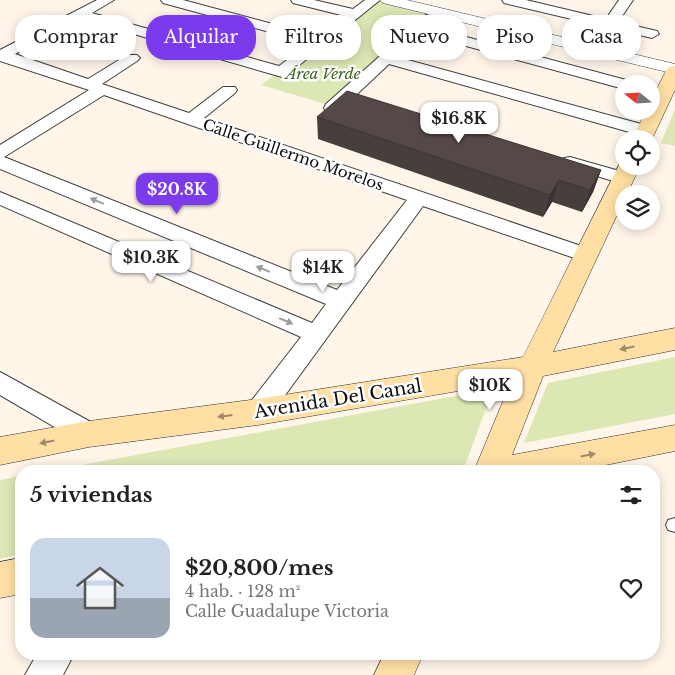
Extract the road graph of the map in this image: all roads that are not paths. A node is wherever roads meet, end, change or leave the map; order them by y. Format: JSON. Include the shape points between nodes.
{"nodes":[{"id":1,"x":107,"y":0,"type":"edge"},
{"id":2,"x":168,"y":0,"type":"edge"},
{"id":3,"x":298,"y":0,"type":"edge"},
{"id":4,"x":373,"y":0,"type":"edge"},
{"id":5,"x":388,"y":0,"type":"edge"},
{"id":6,"x":509,"y":0,"type":"edge"},
{"id":7,"x":626,"y":0,"type":"edge"},
{"id":8,"x":548,"y":5,"type":"edge"},
{"id":9,"x":437,"y":12,"type":"junction"},
{"id":10,"x":80,"y":14,"type":"junction"},
{"id":11,"x":355,"y":14,"type":"joint"},
{"id":12,"x":434,"y":15,"type":"edge"},
{"id":13,"x":581,"y":15,"type":"edge"},
{"id":14,"x":616,"y":15,"type":"edge"},
{"id":15,"x":266,"y":27,"type":"edge"},
{"id":16,"x":641,"y":31,"type":"edge"},
{"id":17,"x":652,"y":34,"type":"dead end"},
{"id":18,"x":467,"y":42,"type":"edge"},
{"id":19,"x":1,"y":55,"type":"edge"},
{"id":20,"x":129,"y":60,"type":"edge"},
{"id":21,"x":297,"y":60,"type":"edge"},
{"id":22,"x":385,"y":60,"type":"edge"},
{"id":23,"x":389,"y":60,"type":"edge"},
{"id":24,"x":675,"y":70,"type":"edge"},
{"id":25,"x":615,"y":82,"type":"edge"},
{"id":26,"x":95,"y":87,"type":"junction"},
{"id":27,"x":660,"y":89,"type":"edge"},
{"id":28,"x":229,"y":90,"type":"dead end"},
{"id":29,"x":348,"y":94,"type":"junction"},
{"id":30,"x":367,"y":100,"type":"edge"},
{"id":31,"x":332,"y":108,"type":"edge"},
{"id":32,"x":191,"y":120,"type":"junction"},
{"id":33,"x":627,"y":130,"type":"edge"},
{"id":34,"x":0,"y":153,"type":"edge"},
{"id":35,"x":557,"y":158,"type":"edge"},
{"id":36,"x":0,"y":162,"type":"edge"},
{"id":37,"x":615,"y":170,"type":"edge"},
{"id":38,"x":625,"y":175,"type":"edge"},
{"id":39,"x":0,"y":198,"type":"edge"},
{"id":40,"x":419,"y":198,"type":"junction"},
{"id":41,"x":586,"y":255,"type":"junction"},
{"id":42,"x":341,"y":301,"type":"junction"},
{"id":43,"x":316,"y":334,"type":"junction"},
{"id":44,"x":675,"y":339,"type":"edge"},
{"id":45,"x":532,"y":367,"type":"junction"},
{"id":46,"x":0,"y":382,"type":"edge"},
{"id":47,"x":258,"y":412,"type":"junction"},
{"id":48,"x":89,"y":434,"type":"junction"},
{"id":49,"x":675,"y":438,"type":"edge"},
{"id":50,"x":0,"y":451,"type":"edge"},
{"id":51,"x":492,"y":465,"type":"edge"},
{"id":52,"x":537,"y":465,"type":"edge"},
{"id":53,"x":15,"y":577,"type":"edge"},
{"id":54,"x":0,"y":580,"type":"edge"},
{"id":55,"x":53,"y":660,"type":"edge"},
{"id":56,"x":401,"y":660,"type":"edge"},
{"id":57,"x":42,"y":675,"type":"edge"},
{"id":58,"x":394,"y":675,"type":"edge"}],
"edges":[{"from":1,"to":10,"type":"street"},
{"from":2,"to":15,"type":"street"},
{"from":3,"to":11,"type":"street"},
{"from":4,"to":11,"type":"street"},
{"from":5,"to":9,"type":"street"},
{"from":6,"to":8,"type":"street"},
{"from":7,"to":14,"type":"street"},
{"from":8,"to":13,"type":"street"},
{"from":9,"to":12,"type":"street"},
{"from":9,"to":24,"type":"street"},
{"from":10,"to":19,"type":"street"},
{"from":10,"to":21,"type":"street","via":[[282,72]]},
{"from":16,"to":17,"type":"street"},
{"from":18,"to":25,"type":"street"},
{"from":19,"to":26,"type":"street","name":"Calle Guillermo Morelos"},
{"from":20,"to":26,"type":"street"},
{"from":22,"to":29,"type":"street"},
{"from":23,"to":33,"type":"street"},
{"from":24,"to":27,"type":"main road"},
{"from":26,"to":32,"type":"street","name":"Calle Guillermo Morelos"},
{"from":26,"to":34,"type":"street"},
{"from":28,"to":32,"type":"street"},
{"from":29,"to":30,"type":"street"},
{"from":29,"to":31,"type":"street"},
{"from":32,"to":40,"type":"street","name":"Calle Guillermo Morelos"},
{"from":35,"to":37,"type":"street"},
{"from":42,"to":36,"type":"street","one_way":true},
{"from":38,"to":41,"type":"main road"},
{"from":39,"to":43,"type":"street","one_way":true},
{"from":40,"to":41,"type":"street","name":"Calle Guillermo Morelos"},
{"from":40,"to":42,"type":"street"},
{"from":41,"to":45,"type":"main road"},
{"from":42,"to":43,"type":"street"},
{"from":43,"to":47,"type":"street"},
{"from":44,"to":45,"type":"main road","name":"Avenida Del Canal","one_way":true},
{"from":45,"to":47,"type":"main road","name":"Avenida Del Canal"},
{"from":45,"to":51,"type":"main road"},
{"from":46,"to":48,"type":"street"},
{"from":47,"to":48,"type":"main road","name":"Avenida Del Canal","one_way":true},
{"from":48,"to":50,"type":"main road","name":"Avenida Del Canal","one_way":true},
{"from":52,"to":49,"type":"main road","one_way":true},
{"from":53,"to":54,"type":"main road"},
{"from":55,"to":57,"type":"street"},
{"from":56,"to":58,"type":"main road"}]}
